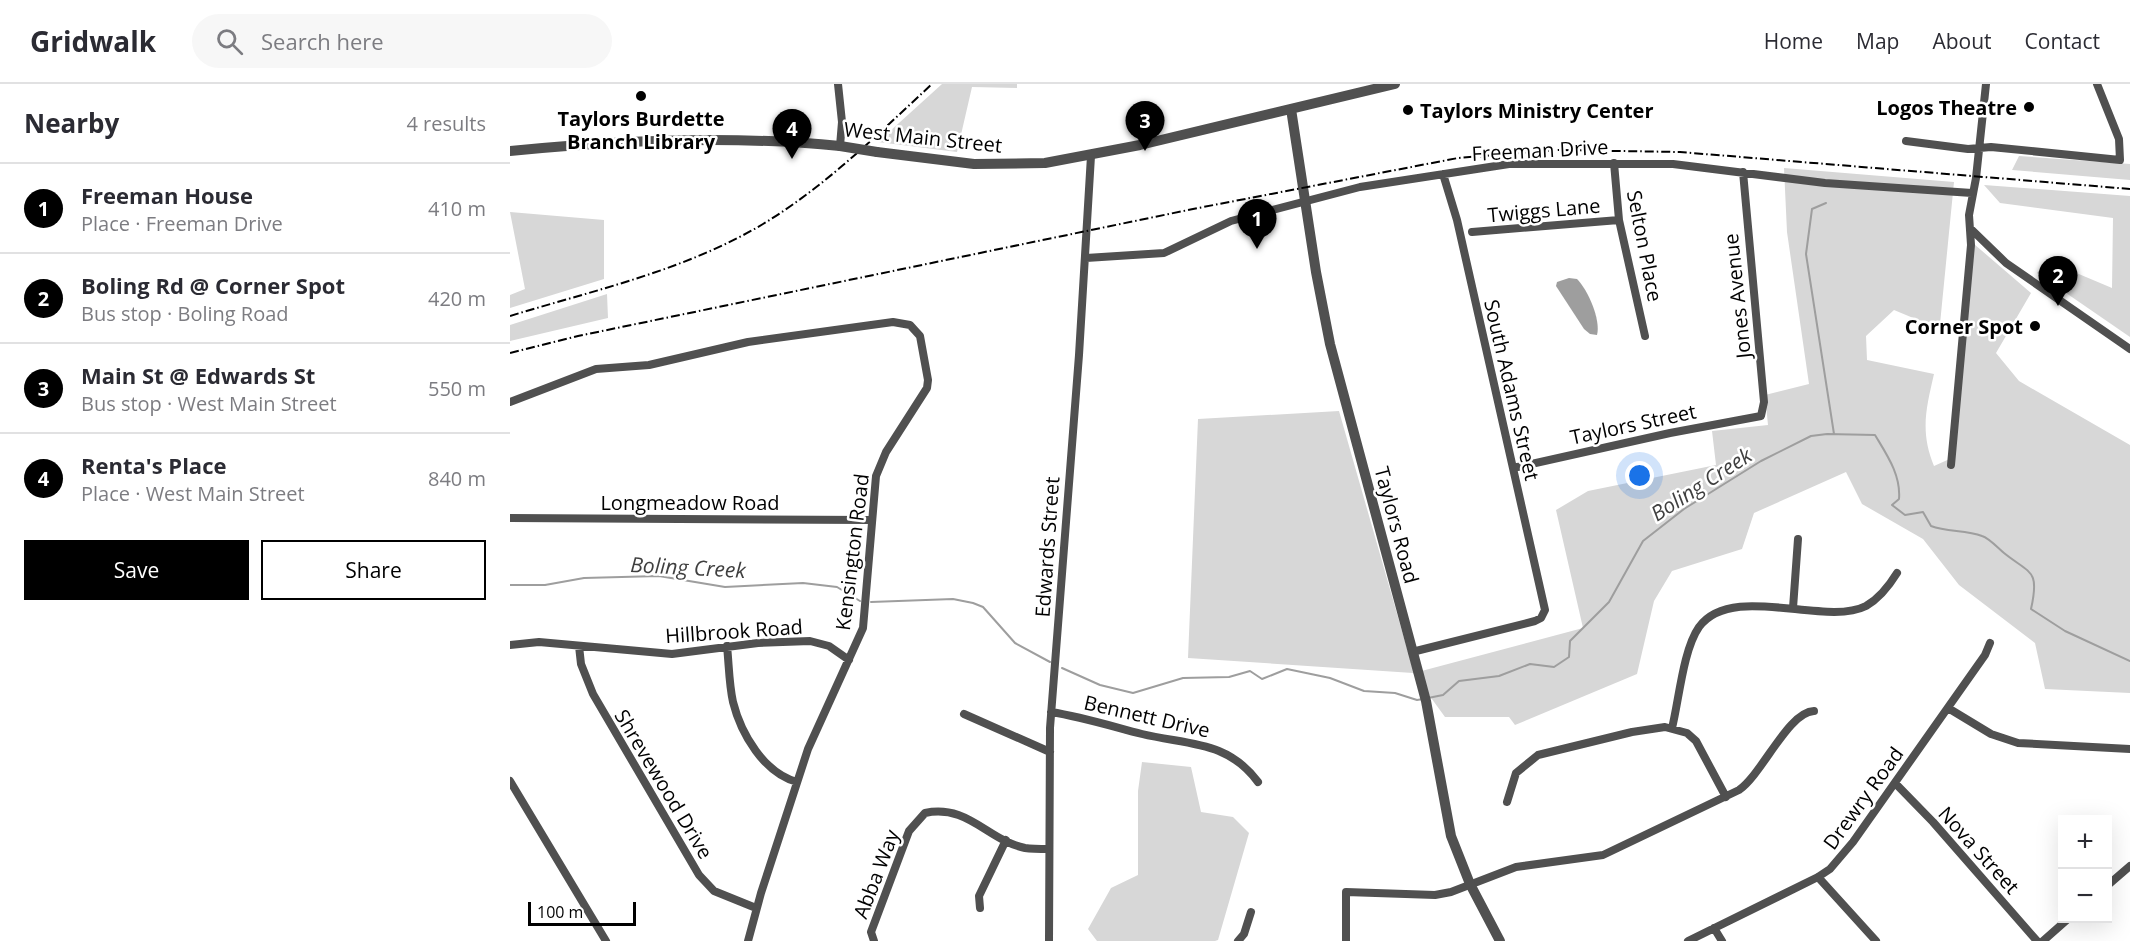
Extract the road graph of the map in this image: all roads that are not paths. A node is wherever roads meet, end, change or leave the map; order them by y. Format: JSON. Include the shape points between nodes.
{"nodes":[{"id":1,"x":838,"y":84,"type":"edge"},
{"id":2,"x":1395,"y":84,"type":"edge"},
{"id":3,"x":1986,"y":84,"type":"edge"},
{"id":4,"x":2097,"y":84,"type":"edge"},
{"id":5,"x":1291,"y":109,"type":"junction"},
{"id":6,"x":1906,"y":141,"type":"dead end"},
{"id":7,"x":840,"y":146,"type":"junction"},
{"id":8,"x":1980,"y":148,"type":"junction"},
{"id":9,"x":510,"y":151,"type":"edge"},
{"id":10,"x":1091,"y":156,"type":"junction"},
{"id":11,"x":1614,"y":163,"type":"junction"},
{"id":12,"x":1743,"y":172,"type":"junction"},
{"id":13,"x":1443,"y":174,"type":"junction"},
{"id":14,"x":1972,"y":193,"type":"junction"},
{"id":15,"x":1305,"y":204,"type":"junction"},
{"id":16,"x":1619,"y":220,"type":"junction"},
{"id":17,"x":1972,"y":230,"type":"junction"},
{"id":18,"x":1472,"y":232,"type":"dead end"},
{"id":19,"x":1086,"y":258,"type":"junction"},
{"id":20,"x":1645,"y":336,"type":"dead end"},
{"id":21,"x":2130,"y":349,"type":"edge"},
{"id":22,"x":510,"y":402,"type":"edge"},
{"id":23,"x":1761,"y":416,"type":"joint"},
{"id":24,"x":1951,"y":465,"type":"dead end"},
{"id":25,"x":1513,"y":468,"type":"junction"},
{"id":26,"x":510,"y":518,"type":"edge"},
{"id":27,"x":870,"y":520,"type":"junction"},
{"id":28,"x":1798,"y":538,"type":"dead end"},
{"id":29,"x":1897,"y":573,"type":"dead end"},
{"id":30,"x":1793,"y":608,"type":"junction"},
{"id":31,"x":1990,"y":644,"type":"dead end"},
{"id":32,"x":510,"y":645,"type":"edge"},
{"id":33,"x":579,"y":646,"type":"junction"},
{"id":34,"x":727,"y":646,"type":"junction"},
{"id":35,"x":1412,"y":652,"type":"junction"},
{"id":36,"x":849,"y":660,"type":"junction"},
{"id":37,"x":1948,"y":708,"type":"junction"},
{"id":38,"x":1051,"y":711,"type":"junction"},
{"id":39,"x":1814,"y":711,"type":"dead end"},
{"id":40,"x":964,"y":714,"type":"dead end"},
{"id":41,"x":1672,"y":728,"type":"junction"},
{"id":42,"x":2130,"y":749,"type":"edge"},
{"id":43,"x":1050,"y":752,"type":"junction"},
{"id":44,"x":510,"y":781,"type":"edge"},
{"id":45,"x":797,"y":782,"type":"junction"},
{"id":46,"x":1258,"y":782,"type":"dead end"},
{"id":47,"x":1895,"y":783,"type":"junction"},
{"id":48,"x":1726,"y":797,"type":"junction"},
{"id":49,"x":1507,"y":802,"type":"dead end"},
{"id":50,"x":1006,"y":840,"type":"junction"},
{"id":51,"x":1049,"y":849,"type":"junction"},
{"id":52,"x":2130,"y":866,"type":"edge"},
{"id":53,"x":1818,"y":878,"type":"junction"},
{"id":54,"x":2112,"y":882,"type":"edge"},
{"id":55,"x":1470,"y":884,"type":"junction"},
{"id":56,"x":756,"y":908,"type":"junction"},
{"id":57,"x":980,"y":908,"type":"dead end"},
{"id":58,"x":1251,"y":912,"type":"dead end"},
{"id":59,"x":2063,"y":923,"type":"edge"},
{"id":60,"x":1714,"y":928,"type":"junction"},
{"id":61,"x":606,"y":941,"type":"edge"},
{"id":62,"x":748,"y":941,"type":"edge"},
{"id":63,"x":874,"y":941,"type":"edge"},
{"id":64,"x":1048,"y":941,"type":"edge"},
{"id":65,"x":1238,"y":941,"type":"edge"},
{"id":66,"x":1346,"y":941,"type":"edge"},
{"id":67,"x":1500,"y":941,"type":"edge"},
{"id":68,"x":1688,"y":941,"type":"edge"},
{"id":69,"x":1722,"y":941,"type":"edge"},
{"id":70,"x":1876,"y":941,"type":"edge"},
{"id":71,"x":2037,"y":941,"type":"edge"},
{"id":72,"x":2043,"y":941,"type":"edge"}],
"edges":[{"from":1,"to":7,"type":"street"},
{"from":2,"to":5,"type":"street","name":"West Main Street"},
{"from":3,"to":8,"type":"street"},
{"from":4,"to":8,"type":"street","via":[[2120,140],[2120,160]]},
{"from":5,"to":10,"type":"street","name":"West Main Street"},
{"from":5,"to":15,"type":"street","name":"Taylors Road"},
{"from":6,"to":8,"type":"street"},
{"from":7,"to":9,"type":"street","name":"West Main Street","via":[[757,140],[604,143]]},
{"from":7,"to":10,"type":"street","name":"West Main Street","bridge":true,"via":[[952,163],[999,165]]},
{"from":8,"to":14,"type":"street"},
{"from":10,"to":19,"type":"street","name":"Edwards Street"},
{"from":11,"to":12,"type":"street","name":"Freeman Drive","via":[[1673,164]]},
{"from":11,"to":13,"type":"street","name":"Freeman Drive","via":[[1509,164]]},
{"from":11,"to":16,"type":"street","name":"Selton Place"},
{"from":12,"to":14,"type":"street","name":"Freeman Drive","via":[[1825,183]]},
{"from":12,"to":23,"type":"street","name":"Jones Avenue","via":[[1764,402]]},
{"from":13,"to":15,"type":"street","name":"Freeman Drive","via":[[1360,187]]},
{"from":13,"to":25,"type":"street","name":"South Adams Street"},
{"from":14,"to":17,"type":"street"},
{"from":15,"to":19,"type":"street","name":"Freeman Drive","via":[[1231,221],[1164,253]]},
{"from":15,"to":35,"type":"street","name":"Taylors Road","via":[[1330,344]]},
{"from":16,"to":18,"type":"street","name":"Twiggs Lane"},
{"from":16,"to":20,"type":"street","name":"Selton Place"},
{"from":17,"to":21,"type":"street","via":[[2006,263]]},
{"from":17,"to":24,"type":"street"},
{"from":19,"to":38,"type":"street","name":"Edwards Street"},
{"from":22,"to":27,"type":"street","name":"Kensington Road","via":[[596,369],[660,363],[748,342],[838,328],[905,323],[920,336],[928,384],[916,410],[879,465]]},
{"from":23,"to":25,"type":"street","name":"Taylors Street","via":[[1670,432]]},
{"from":25,"to":35,"type":"street","name":"South Adams Street","via":[[1544,614],[1535,621]]},
{"from":26,"to":27,"type":"street","name":"Longmeadow Road"},
{"from":27,"to":36,"type":"street","name":"Kensington Road","via":[[864,622]]},
{"from":28,"to":30,"type":"street"},
{"from":29,"to":30,"type":"street","via":[[1884,592],[1861,608]]},
{"from":30,"to":41,"type":"street","via":[[1730,608],[1705,620],[1691,645]]},
{"from":31,"to":37,"type":"street","name":"Drewry Road"},
{"from":32,"to":33,"type":"street","name":"Hillbrook Road","via":[[538,642]]},
{"from":33,"to":34,"type":"street","name":"Hillbrook Road","via":[[672,654]]},
{"from":33,"to":56,"type":"street","name":"Shrevewood Drive","via":[[581,664],[593,694],[699,875],[714,891]]},
{"from":34,"to":36,"type":"street","name":"Hillbrook Road","via":[[810,640],[829,646]]},
{"from":34,"to":45,"type":"street","via":[[733,700],[740,721],[768,766],[776,774]]},
{"from":35,"to":55,"type":"street","name":"Taylors Road","via":[[1426,701],[1451,836]]},
{"from":36,"to":45,"type":"street","name":"Kensington Road","via":[[819,720]]},
{"from":37,"to":42,"type":"street","via":[[1991,734],[2018,743]]},
{"from":37,"to":47,"type":"street","name":"Drewry Road"},
{"from":38,"to":43,"type":"street","name":"Edwards Street"},
{"from":38,"to":46,"type":"street","name":"Bennett Drive","via":[[1159,738],[1205,744],[1238,761]]},
{"from":39,"to":48,"type":"street","via":[[1798,717],[1751,781]]},
{"from":40,"to":43,"type":"street"},
{"from":41,"to":48,"type":"street","via":[[1687,733],[1700,746]]},
{"from":41,"to":49,"type":"street","via":[[1632,732],[1538,755],[1516,773]]},
{"from":43,"to":51,"type":"street","name":"Edwards Street"},
{"from":44,"to":61,"type":"street"},
{"from":45,"to":56,"type":"street","name":"Kensington Road"},
{"from":47,"to":53,"type":"street","name":"Drewry Road","via":[[1853,842]]},
{"from":47,"to":71,"type":"street","name":"Nova Street"},
{"from":48,"to":55,"type":"street","via":[[1604,855],[1516,867]]},
{"from":50,"to":51,"type":"street","name":"Abba Way","via":[[1025,848]]},
{"from":50,"to":57,"type":"street","via":[[979,896]]},
{"from":50,"to":63,"type":"street","name":"Abba Way","via":[[947,810],[925,813],[909,831],[871,932]]},
{"from":51,"to":64,"type":"street","name":"Edwards Street"},
{"from":52,"to":54,"type":"street"},
{"from":53,"to":60,"type":"street","name":"Drewry Road"},
{"from":53,"to":70,"type":"street"},
{"from":55,"to":66,"type":"street","via":[[1435,895],[1346,892]]},
{"from":55,"to":67,"type":"street","name":"Taylors Road"},
{"from":56,"to":62,"type":"street","name":"Kensington Road"},
{"from":58,"to":65,"type":"street"},
{"from":59,"to":72,"type":"street"},
{"from":60,"to":68,"type":"street","name":"Drewry Road"},
{"from":60,"to":69,"type":"street"}]}
